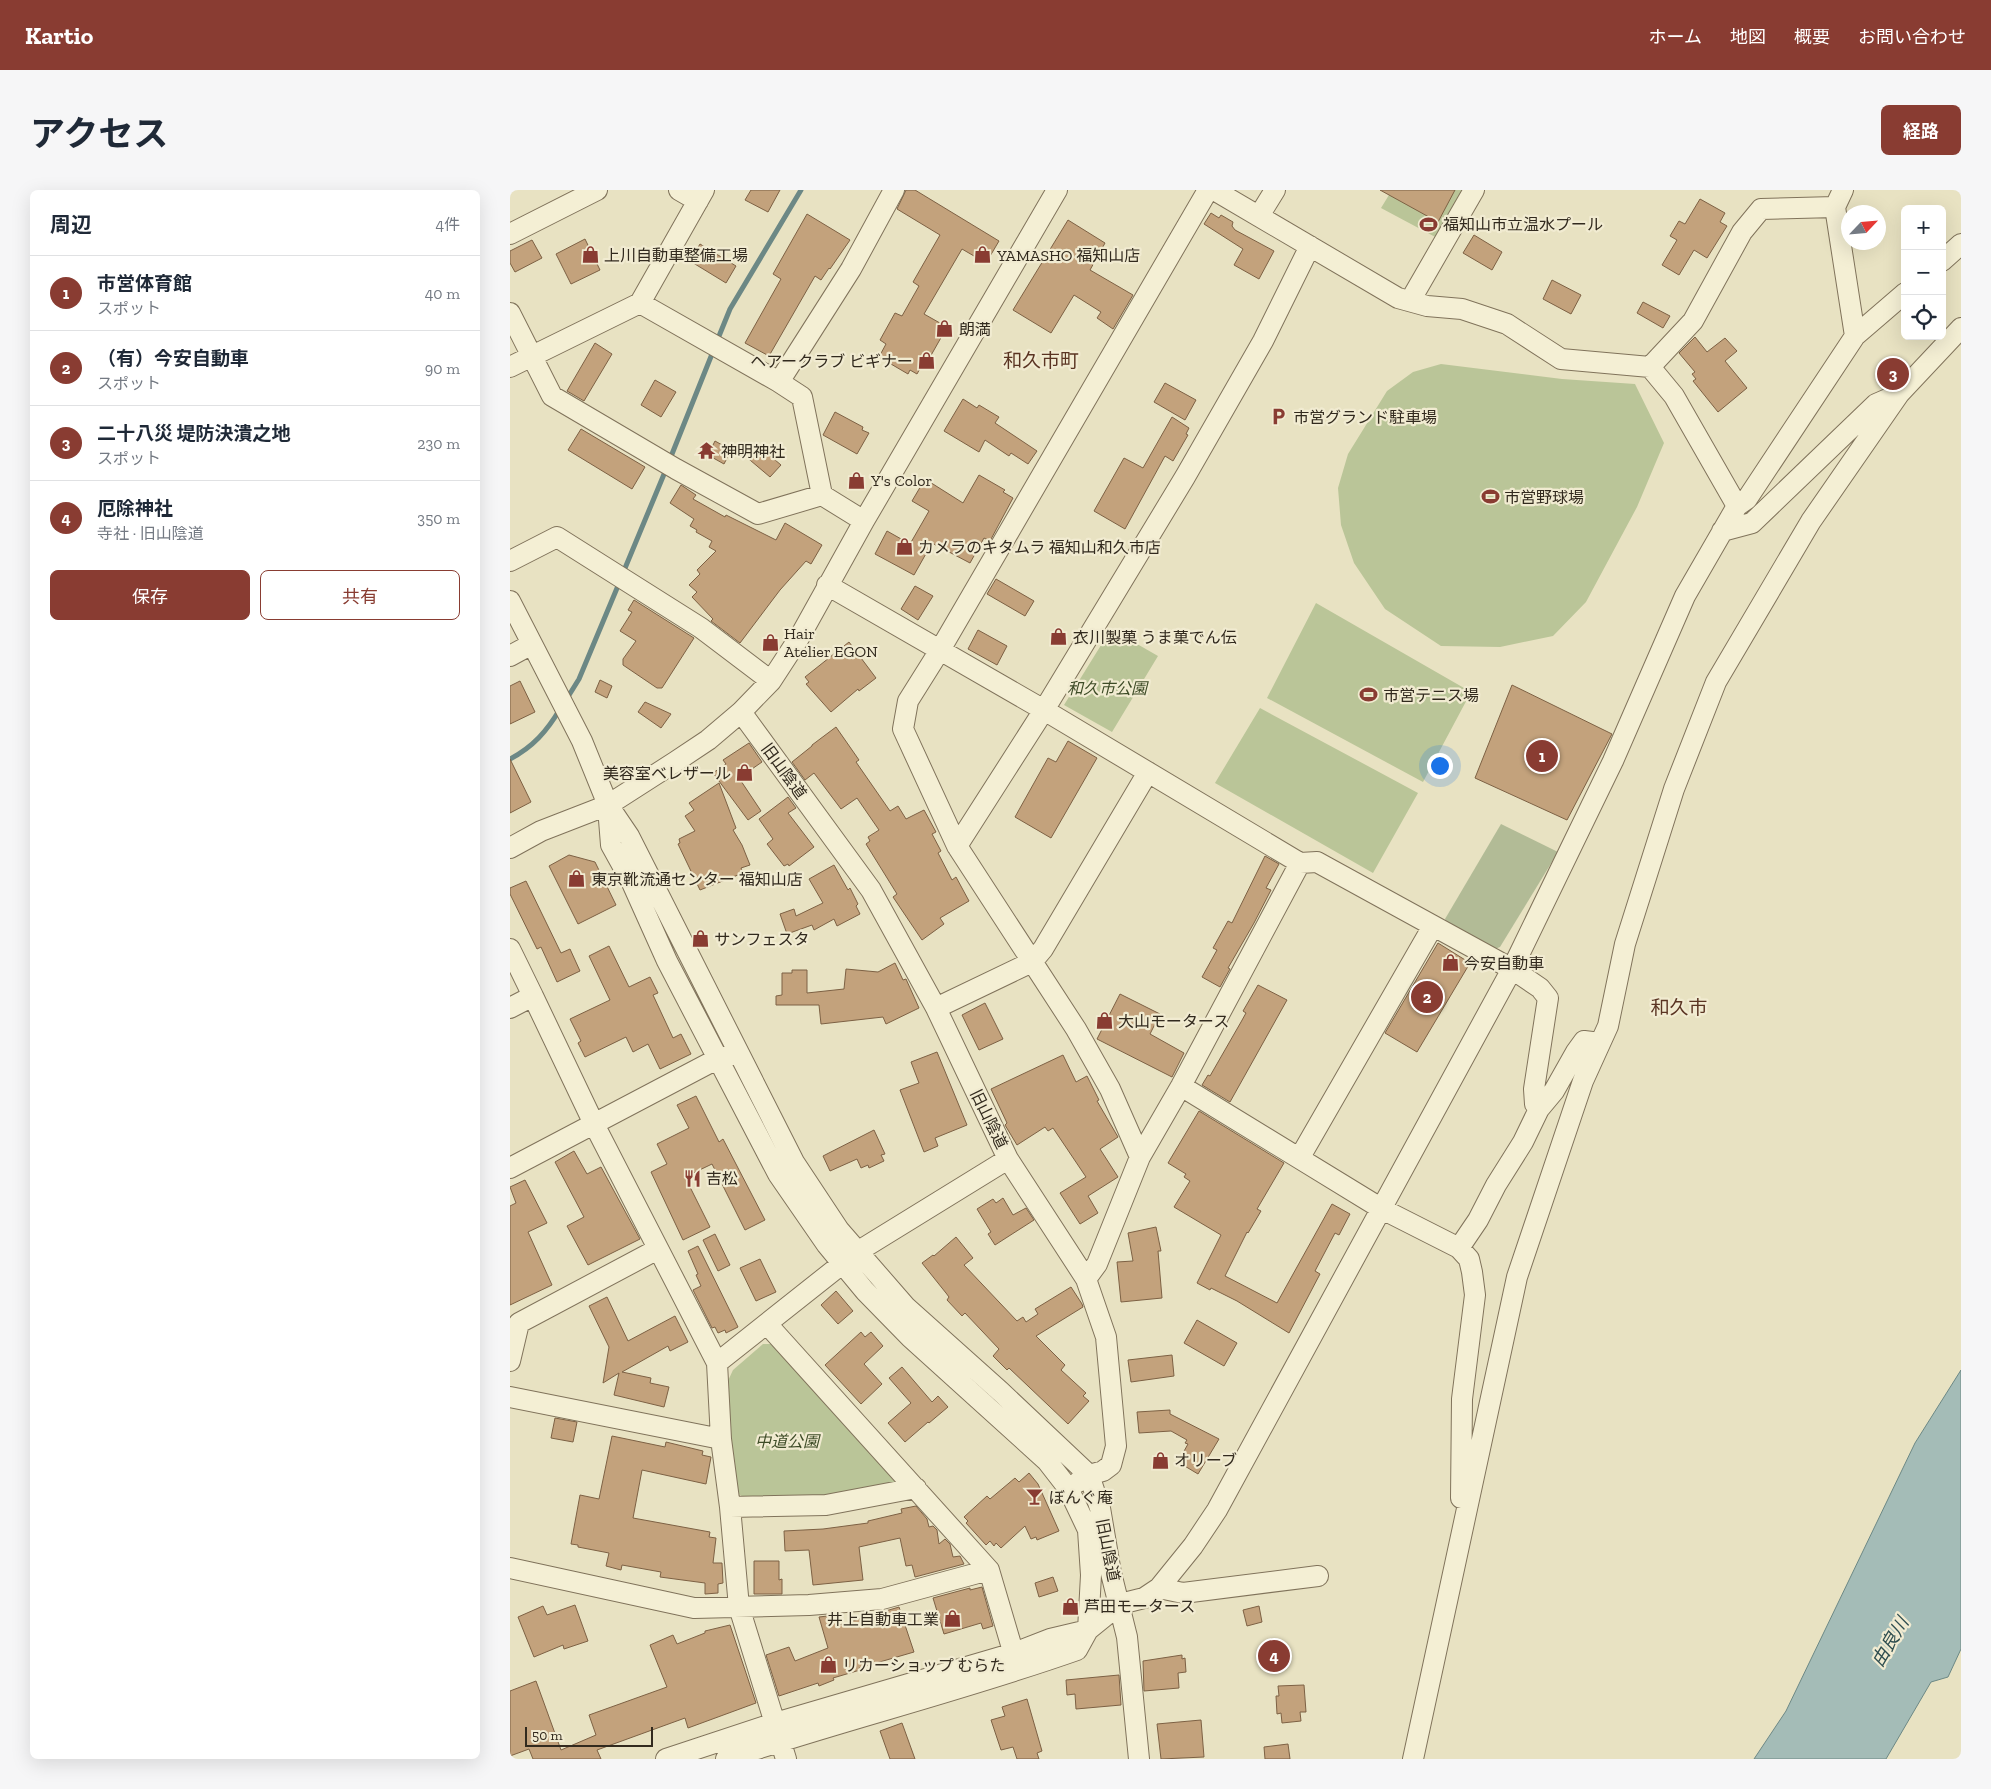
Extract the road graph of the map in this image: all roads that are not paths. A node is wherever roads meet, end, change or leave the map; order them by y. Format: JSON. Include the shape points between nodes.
{"nodes":[{"id":1,"x":598,"y":190,"type":"edge"},
{"id":2,"x":680,"y":190,"type":"edge"},
{"id":3,"x":894,"y":190,"type":"edge"},
{"id":4,"x":1057,"y":190,"type":"edge"},
{"id":5,"x":1208,"y":190,"type":"edge"},
{"id":6,"x":1214,"y":190,"type":"edge"},
{"id":7,"x":1274,"y":190,"type":"edge"},
{"id":8,"x":1474,"y":190,"type":"edge"},
{"id":9,"x":701,"y":195,"type":"edge"},
{"id":10,"x":1839,"y":198,"type":"edge"},
{"id":11,"x":1259,"y":216,"type":"junction"},
{"id":12,"x":510,"y":234,"type":"edge"},
{"id":13,"x":1961,"y":244,"type":"edge"},
{"id":14,"x":1310,"y":246,"type":"junction"},
{"id":15,"x":1946,"y":257,"type":"edge"},
{"id":16,"x":1903,"y":295,"type":"edge"},
{"id":17,"x":1410,"y":302,"type":"junction"},
{"id":18,"x":640,"y":303,"type":"junction"},
{"id":19,"x":510,"y":313,"type":"edge"},
{"id":20,"x":1961,"y":328,"type":"edge"},
{"id":21,"x":1855,"y":336,"type":"junction"},
{"id":22,"x":531,"y":357,"type":"junction"},
{"id":23,"x":510,"y":367,"type":"edge"},
{"id":24,"x":1650,"y":367,"type":"junction"},
{"id":25,"x":779,"y":382,"type":"junction"},
{"id":26,"x":1899,"y":394,"type":"junction"},
{"id":27,"x":822,"y":495,"type":"junction"},
{"id":28,"x":1736,"y":506,"type":"junction"},
{"id":29,"x":864,"y":521,"type":"junction"},
{"id":30,"x":1722,"y":532,"type":"junction"},
{"id":31,"x":510,"y":561,"type":"edge"},
{"id":32,"x":827,"y":585,"type":"junction"},
{"id":33,"x":510,"y":601,"type":"edge"},
{"id":34,"x":532,"y":644,"type":"junction"},
{"id":35,"x":940,"y":650,"type":"junction"},
{"id":36,"x":510,"y":656,"type":"edge"},
{"id":37,"x":771,"y":682,"type":"junction"},
{"id":38,"x":1044,"y":710,"type":"junction"},
{"id":39,"x":741,"y":712,"type":"junction"},
{"id":40,"x":1148,"y":772,"type":"junction"},
{"id":41,"x":608,"y":805,"type":"junction"},
{"id":42,"x":957,"y":846,"type":"junction"},
{"id":43,"x":510,"y":848,"type":"edge"},
{"id":44,"x":1300,"y":863,"type":"junction"},
{"id":45,"x":1433,"y":926,"type":"junction"},
{"id":46,"x":510,"y":949,"type":"edge"},
{"id":47,"x":1032,"y":962,"type":"junction"},
{"id":48,"x":1512,"y":969,"type":"junction"},
{"id":49,"x":533,"y":996,"type":"junction"},
{"id":50,"x":510,"y":1008,"type":"edge"},
{"id":51,"x":936,"y":1008,"type":"junction"},
{"id":52,"x":1600,"y":1043,"type":"junction"},
{"id":53,"x":739,"y":1052,"type":"junction"},
{"id":54,"x":719,"y":1058,"type":"junction"},
{"id":55,"x":1181,"y":1086,"type":"junction"},
{"id":56,"x":1539,"y":1109,"type":"junction"},
{"id":57,"x":594,"y":1124,"type":"junction"},
{"id":58,"x":1140,"y":1157,"type":"junction"},
{"id":59,"x":1300,"y":1157,"type":"junction"},
{"id":60,"x":1008,"y":1159,"type":"junction"},
{"id":61,"x":510,"y":1168,"type":"edge"},
{"id":62,"x":1382,"y":1209,"type":"junction"},
{"id":63,"x":1459,"y":1248,"type":"junction"},
{"id":64,"x":658,"y":1249,"type":"junction"},
{"id":65,"x":849,"y":1258,"type":"junction"},
{"id":66,"x":1086,"y":1279,"type":"junction"},
{"id":67,"x":767,"y":1324,"type":"junction"},
{"id":68,"x":510,"y":1361,"type":"edge"},
{"id":69,"x":716,"y":1363,"type":"junction"},
{"id":70,"x":510,"y":1397,"type":"edge"},
{"id":71,"x":721,"y":1439,"type":"junction"},
{"id":72,"x":1089,"y":1475,"type":"junction"},
{"id":73,"x":916,"y":1488,"type":"junction"},
{"id":74,"x":1068,"y":1488,"type":"junction"},
{"id":75,"x":730,"y":1507,"type":"junction"},
{"id":76,"x":1462,"y":1533,"type":"junction"},
{"id":77,"x":510,"y":1568,"type":"edge"},
{"id":78,"x":989,"y":1570,"type":"junction"},
{"id":79,"x":1318,"y":1576,"type":"dead end"},
{"id":80,"x":1159,"y":1588,"type":"junction"},
{"id":81,"x":1120,"y":1604,"type":"junction"},
{"id":82,"x":739,"y":1607,"type":"junction"},
{"id":83,"x":1088,"y":1630,"type":"junction"},
{"id":84,"x":1016,"y":1662,"type":"junction"},
{"id":85,"x":780,"y":1741,"type":"edge"},
{"id":86,"x":666,"y":1759,"type":"edge"},
{"id":87,"x":726,"y":1759,"type":"edge"},
{"id":88,"x":1139,"y":1759,"type":"edge"},
{"id":89,"x":1413,"y":1759,"type":"edge"}],
"edges":[{"from":1,"to":12,"type":"street"},
{"from":2,"to":9,"type":"street"},
{"from":3,"to":25,"type":"street","via":[[851,269]]},
{"from":4,"to":29,"type":"street"},
{"from":5,"to":35,"type":"street"},
{"from":6,"to":11,"type":"street"},
{"from":7,"to":11,"type":"street"},
{"from":8,"to":17,"type":"street"},
{"from":9,"to":18,"type":"street"},
{"from":10,"to":21,"type":"street"},
{"from":10,"to":24,"type":"street","via":[[1760,209],[1742,232],[1693,321]]},
{"from":11,"to":14,"type":"street"},
{"from":13,"to":15,"type":"street"},
{"from":14,"to":17,"type":"street"},
{"from":14,"to":38,"type":"street","via":[[1263,341]]},
{"from":16,"to":21,"type":"street"},
{"from":17,"to":24,"type":"street","via":[[1462,309],[1507,324],[1561,359]]},
{"from":18,"to":22,"type":"street"},
{"from":18,"to":25,"type":"street"},
{"from":19,"to":22,"type":"street"},
{"from":20,"to":26,"type":"street"},
{"from":21,"to":28,"type":"street","via":[[1747,499]]},
{"from":22,"to":23,"type":"street"},
{"from":22,"to":27,"type":"street","via":[[552,396],[758,514]]},
{"from":24,"to":28,"type":"street","via":[[1674,396]]},
{"from":25,"to":27,"type":"street","via":[[802,397]]},
{"from":26,"to":30,"type":"street","via":[[1876,404],[1752,523]]},
{"from":26,"to":52,"type":"street","via":[[1811,521],[1716,682],[1674,789],[1626,944],[1608,1026]]},
{"from":27,"to":29,"type":"street"},
{"from":28,"to":30,"type":"street"},
{"from":29,"to":32,"type":"street"},
{"from":30,"to":48,"type":"street","via":[[1685,596],[1613,761]]},
{"from":31,"to":37,"type":"street","via":[[557,537],[701,628]]},
{"from":32,"to":35,"type":"street"},
{"from":32,"to":37,"type":"street"},
{"from":33,"to":34,"type":"street"},
{"from":34,"to":36,"type":"street"},
{"from":34,"to":41,"type":"street","via":[[582,741]]},
{"from":35,"to":38,"type":"street"},
{"from":35,"to":42,"type":"street","via":[[908,702],[903,729]]},
{"from":37,"to":39,"type":"street"},
{"from":38,"to":40,"type":"street"},
{"from":38,"to":42,"type":"street"},
{"from":39,"to":41,"type":"street","via":[[708,740]]},
{"from":39,"to":51,"type":"street","name":"旧山陰道","via":[[871,890]]},
{"from":40,"to":44,"type":"street"},
{"from":40,"to":47,"type":"street","via":[[1043,949]]},
{"from":41,"to":43,"type":"street","via":[[541,831]]},
{"from":41,"to":53,"type":"street","via":[[629,836]]},
{"from":41,"to":54,"type":"street","name":"旧山陰道","via":[[612,845],[667,961]]},
{"from":42,"to":47,"type":"street"},
{"from":44,"to":45,"type":"street","via":[[1317,862]]},
{"from":44,"to":55,"type":"street"},
{"from":45,"to":48,"type":"street"},
{"from":45,"to":59,"type":"street"},
{"from":46,"to":49,"type":"street"},
{"from":47,"to":51,"type":"street"},
{"from":47,"to":58,"type":"street","via":[[1110,1089]]},
{"from":48,"to":56,"type":"street","via":[[1540,988],[1548,998],[1534,1090],[1535,1104]]},
{"from":48,"to":62,"type":"street"},
{"from":49,"to":50,"type":"street"},
{"from":49,"to":57,"type":"street"},
{"from":51,"to":60,"type":"street","name":"旧山陰道"},
{"from":52,"to":56,"type":"street","via":[[1584,1042]]},
{"from":52,"to":76,"type":"street","via":[[1583,1081],[1517,1277]]},
{"from":53,"to":54,"type":"street"},
{"from":53,"to":65,"type":"street","via":[[794,1162],[839,1230]]},
{"from":54,"to":57,"type":"street"},
{"from":54,"to":65,"type":"street","name":"旧山陰道","via":[[778,1174]]},
{"from":55,"to":58,"type":"street"},
{"from":55,"to":59,"type":"street"},
{"from":56,"to":63,"type":"street","via":[[1523,1142]]},
{"from":57,"to":61,"type":"street"},
{"from":57,"to":64,"type":"street"},
{"from":58,"to":66,"type":"street","via":[[1097,1264]]},
{"from":59,"to":62,"type":"street"},
{"from":60,"to":65,"type":"street"},
{"from":60,"to":66,"type":"street","name":"旧山陰道"},
{"from":62,"to":63,"type":"street"},
{"from":62,"to":80,"type":"street","via":[[1217,1510]]},
{"from":63,"to":76,"type":"street","via":[[1469,1259],[1475,1295],[1462,1400]]},
{"from":64,"to":68,"type":"street","via":[[519,1323]]},
{"from":64,"to":69,"type":"street"},
{"from":65,"to":67,"type":"street"},
{"from":65,"to":72,"type":"street","via":[[1001,1392]]},
{"from":65,"to":74,"type":"street","name":"旧山陰道","via":[[865,1291],[910,1337],[1047,1460]]},
{"from":66,"to":72,"type":"street","name":"旧山陰道","via":[[1106,1336],[1116,1446],[1110,1465]]},
{"from":67,"to":69,"type":"street"},
{"from":67,"to":73,"type":"street"},
{"from":69,"to":71,"type":"street"},
{"from":70,"to":71,"type":"street"},
{"from":71,"to":75,"type":"street"},
{"from":72,"to":74,"type":"street"},
{"from":72,"to":81,"type":"street","name":"旧山陰道","via":[[1100,1508]]},
{"from":73,"to":75,"type":"street","via":[[826,1505]]},
{"from":73,"to":78,"type":"street"},
{"from":74,"to":83,"type":"street","name":"旧山陰道","via":[[1088,1530],[1091,1575]]},
{"from":75,"to":82,"type":"street"},
{"from":76,"to":89,"type":"street"},
{"from":77,"to":82,"type":"street","via":[[694,1608]]},
{"from":78,"to":82,"type":"street","via":[[882,1599]]},
{"from":78,"to":84,"type":"street"},
{"from":79,"to":80,"type":"street","via":[[1183,1593]]},
{"from":80,"to":81,"type":"street","via":[[1144,1598]]},
{"from":81,"to":83,"type":"street"},
{"from":81,"to":88,"type":"street","name":"旧山陰道","via":[[1127,1637]]},
{"from":82,"to":85,"type":"street"},
{"from":83,"to":84,"type":"street","via":[[1050,1639]]},
{"from":84,"to":85,"type":"street"},
{"from":85,"to":86,"type":"street"},
{"from":85,"to":87,"type":"street"}]}
